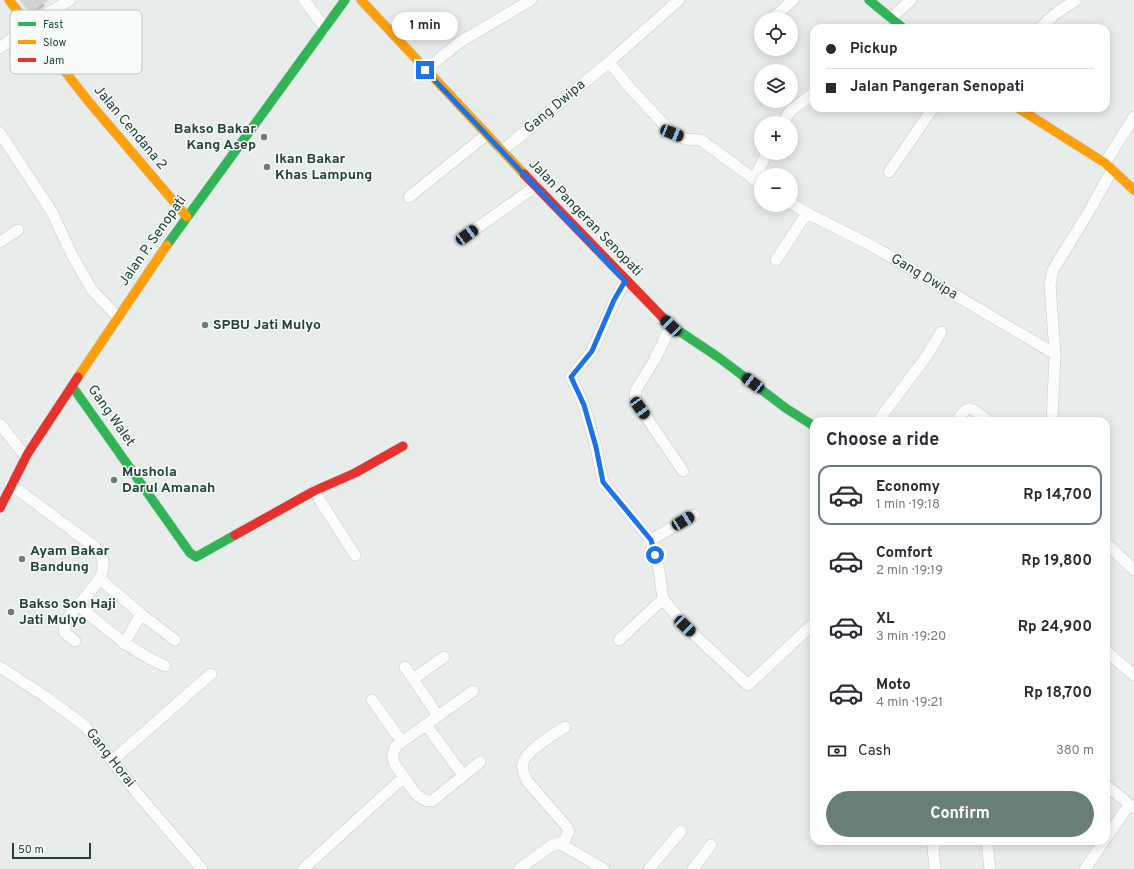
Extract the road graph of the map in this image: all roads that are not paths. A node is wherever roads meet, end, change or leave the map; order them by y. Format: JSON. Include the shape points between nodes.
{"nodes":[{"id":1,"x":9,"y":0,"type":"edge"},
{"id":2,"x":70,"y":0,"type":"edge"},
{"id":3,"x":304,"y":0,"type":"edge"},
{"id":4,"x":345,"y":0,"type":"edge"},
{"id":5,"x":361,"y":0,"type":"edge"},
{"id":6,"x":679,"y":0,"type":"edge"},
{"id":7,"x":793,"y":0,"type":"edge"},
{"id":8,"x":869,"y":0,"type":"edge"},
{"id":9,"x":911,"y":0,"type":"edge"},
{"id":10,"x":1076,"y":0,"type":"edge"},
{"id":11,"x":525,"y":1,"type":"edge"},
{"id":12,"x":17,"y":10,"type":"edge"},
{"id":13,"x":53,"y":10,"type":"edge"},
{"id":14,"x":780,"y":12,"type":"edge"},
{"id":15,"x":895,"y":24,"type":"edge"},
{"id":16,"x":1045,"y":24,"type":"edge"},
{"id":17,"x":325,"y":28,"type":"junction"},
{"id":18,"x":10,"y":40,"type":"edge"},
{"id":19,"x":0,"y":48,"type":"edge"},
{"id":20,"x":609,"y":62,"type":"junction"},
{"id":21,"x":425,"y":70,"type":"junction"},
{"id":22,"x":67,"y":74,"type":"edge"},
{"id":23,"x":810,"y":96,"type":"edge"},
{"id":24,"x":930,"y":112,"type":"edge"},
{"id":25,"x":1024,"y":112,"type":"edge"},
{"id":26,"x":787,"y":116,"type":"edge"},
{"id":27,"x":1134,"y":117,"type":"edge"},
{"id":28,"x":0,"y":133,"type":"edge"},
{"id":29,"x":486,"y":135,"type":"junction"},
{"id":30,"x":502,"y":151,"type":"junction"},
{"id":31,"x":1109,"y":167,"type":"junction"},
{"id":32,"x":889,"y":172,"type":"dead end"},
{"id":33,"x":754,"y":179,"type":"edge"},
{"id":34,"x":536,"y":186,"type":"junction"},
{"id":35,"x":1134,"y":190,"type":"edge"},
{"id":36,"x":409,"y":197,"type":"dead end"},
{"id":37,"x":798,"y":207,"type":"edge"},
{"id":38,"x":807,"y":213,"type":"junction"},
{"id":39,"x":187,"y":217,"type":"junction"},
{"id":40,"x":18,"y":230,"type":"dead end"},
{"id":41,"x":467,"y":235,"type":"dead end"},
{"id":42,"x":0,"y":242,"type":"edge"},
{"id":43,"x":776,"y":260,"type":"dead end"},
{"id":44,"x":625,"y":281,"type":"junction"},
{"id":45,"x":117,"y":316,"type":"junction"},
{"id":46,"x":671,"y":326,"type":"junction"},
{"id":47,"x":941,"y":332,"type":"dead end"},
{"id":48,"x":1055,"y":354,"type":"junction"},
{"id":49,"x":72,"y":386,"type":"junction"},
{"id":50,"x":881,"y":417,"type":"edge"},
{"id":51,"x":960,"y":417,"type":"edge"},
{"id":52,"x":983,"y":417,"type":"edge"},
{"id":53,"x":1052,"y":417,"type":"edge"},
{"id":54,"x":810,"y":423,"type":"edge"},
{"id":55,"x":0,"y":424,"type":"edge"},
{"id":56,"x":403,"y":446,"type":"dead end"},
{"id":57,"x":26,"y":457,"type":"junction"},
{"id":58,"x":683,"y":471,"type":"dead end"},
{"id":59,"x":10,"y":484,"type":"junction"},
{"id":60,"x":314,"y":491,"type":"junction"},
{"id":61,"x":0,"y":508,"type":"edge"},
{"id":62,"x":694,"y":514,"type":"dead end"},
{"id":63,"x":651,"y":540,"type":"junction"},
{"id":64,"x":1110,"y":547,"type":"edge"},
{"id":65,"x":355,"y":555,"type":"dead end"},
{"id":66,"x":1134,"y":570,"type":"edge"},
{"id":67,"x":100,"y":579,"type":"junction"},
{"id":68,"x":663,"y":599,"type":"junction"},
{"id":69,"x":78,"y":605,"type":"junction"},
{"id":70,"x":140,"y":614,"type":"junction"},
{"id":71,"x":810,"y":627,"type":"edge"},
{"id":72,"x":175,"y":640,"type":"dead end"},
{"id":73,"x":619,"y":640,"type":"dead end"},
{"id":74,"x":75,"y":641,"type":"dead end"},
{"id":75,"x":124,"y":644,"type":"junction"},
{"id":76,"x":1110,"y":654,"type":"edge"},
{"id":77,"x":444,"y":657,"type":"dead end"},
{"id":78,"x":165,"y":666,"type":"dead end"},
{"id":79,"x":0,"y":667,"type":"edge"},
{"id":80,"x":405,"y":667,"type":"dead end"},
{"id":81,"x":211,"y":674,"type":"dead end"},
{"id":82,"x":1134,"y":675,"type":"edge"},
{"id":83,"x":413,"y":679,"type":"junction"},
{"id":84,"x":473,"y":691,"type":"dead end"},
{"id":85,"x":372,"y":700,"type":"dead end"},
{"id":86,"x":438,"y":716,"type":"junction"},
{"id":87,"x":426,"y":725,"type":"junction"},
{"id":88,"x":565,"y":727,"type":"dead end"},
{"id":89,"x":402,"y":742,"type":"junction"},
{"id":90,"x":112,"y":761,"type":"junction"},
{"id":91,"x":480,"y":762,"type":"dead end"},
{"id":92,"x":463,"y":775,"type":"junction"},
{"id":93,"x":404,"y":777,"type":"junction"},
{"id":94,"x":1110,"y":788,"type":"edge"},
{"id":95,"x":1131,"y":806,"type":"edge"},
{"id":96,"x":681,"y":831,"type":"dead end"},
{"id":97,"x":1110,"y":833,"type":"edge"},
{"id":98,"x":562,"y":844,"type":"junction"},
{"id":99,"x":711,"y":845,"type":"dead end"},
{"id":100,"x":934,"y":845,"type":"edge"},
{"id":101,"x":987,"y":845,"type":"edge"},
{"id":102,"x":1101,"y":845,"type":"edge"},
{"id":103,"x":202,"y":869,"type":"edge"},
{"id":104,"x":302,"y":869,"type":"edge"},
{"id":105,"x":519,"y":869,"type":"edge"},
{"id":106,"x":604,"y":869,"type":"edge"},
{"id":107,"x":649,"y":869,"type":"edge"},
{"id":108,"x":693,"y":869,"type":"edge"},
{"id":109,"x":935,"y":869,"type":"edge"},
{"id":110,"x":990,"y":869,"type":"edge"},
{"id":111,"x":1085,"y":869,"type":"edge"}],
"edges":[{"from":1,"to":12,"type":"street","name":"Jalan Cendana 2"},
{"from":2,"to":13,"type":"street"},
{"from":3,"to":17,"type":"street"},
{"from":4,"to":17,"type":"street","name":"Jalan P. Senopati"},
{"from":5,"to":21,"type":"street","name":"Jalan Pangeran Senopati"},
{"from":6,"to":20,"type":"street","name":"Gang Dwipa"},
{"from":7,"to":14,"type":"street"},
{"from":8,"to":15,"type":"street"},
{"from":9,"to":15,"type":"street"},
{"from":10,"to":16,"type":"street"},
{"from":11,"to":21,"type":"street","via":[[460,42]]},
{"from":17,"to":39,"type":"street","name":"Jalan P. Senopati"},
{"from":18,"to":19,"type":"street"},
{"from":20,"to":30,"type":"street","name":"Gang Dwipa"},
{"from":20,"to":33,"type":"street","via":[[672,133],[701,140]]},
{"from":21,"to":29,"type":"street","name":"Jalan Pangeran Senopati"},
{"from":22,"to":39,"type":"street","name":"Jalan Cendana 2"},
{"from":23,"to":26,"type":"street"},
{"from":24,"to":32,"type":"street"},
{"from":25,"to":31,"type":"street"},
{"from":27,"to":31,"type":"street"},
{"from":28,"to":45,"type":"street","via":[[52,212],[92,290]]},
{"from":29,"to":30,"type":"street","name":"Jalan Pangeran Senopati"},
{"from":29,"to":36,"type":"street"},
{"from":30,"to":34,"type":"street","name":"Jalan Pangeran Senopati"},
{"from":31,"to":35,"type":"street"},
{"from":31,"to":48,"type":"street","via":[[1091,208],[1053,270],[1050,284]]},
{"from":34,"to":41,"type":"street"},
{"from":34,"to":44,"type":"street","name":"Jalan Pangeran Senopati"},
{"from":37,"to":38,"type":"street","name":"Gang Dwipa"},
{"from":38,"to":43,"type":"street"},
{"from":38,"to":48,"type":"street","name":"Gang Dwipa","via":[[876,248]]},
{"from":39,"to":45,"type":"street","name":"Jalan P. Senopati"},
{"from":40,"to":42,"type":"street"},
{"from":44,"to":46,"type":"street","name":"Jalan Pangeran Senopati"},
{"from":44,"to":63,"type":"street","via":[[592,351],[571,377],[584,405],[603,482]]},
{"from":45,"to":49,"type":"street","name":"Jalan P. Senopati"},
{"from":46,"to":54,"type":"street","name":"Jalan Pangeran Senopati"},
{"from":46,"to":58,"type":"street","via":[[635,396],[640,408]]},
{"from":47,"to":50,"type":"street","via":[[926,357]]},
{"from":48,"to":53,"type":"street"},
{"from":49,"to":57,"type":"street","name":"Jalan P. Senopati"},
{"from":49,"to":60,"type":"street","name":"Gang Walet","via":[[194,557],[199,557]]},
{"from":51,"to":52,"type":"street","via":[[966,408]]},
{"from":55,"to":57,"type":"street"},
{"from":56,"to":60,"type":"street","via":[[355,473]]},
{"from":57,"to":59,"type":"street","name":"Jalan P. Senopati"},
{"from":59,"to":61,"type":"street","name":"Jalan P. Senopati"},
{"from":59,"to":67,"type":"street","via":[[98,551],[103,563]]},
{"from":60,"to":65,"type":"street"},
{"from":62,"to":63,"type":"street"},
{"from":63,"to":68,"type":"street"},
{"from":64,"to":66,"type":"street"},
{"from":67,"to":69,"type":"street"},
{"from":67,"to":70,"type":"street"},
{"from":68,"to":71,"type":"street","via":[[685,626],[748,685]]},
{"from":68,"to":73,"type":"street"},
{"from":69,"to":74,"type":"street","via":[[63,628]]},
{"from":69,"to":75,"type":"street"},
{"from":70,"to":72,"type":"street"},
{"from":70,"to":75,"type":"street"},
{"from":75,"to":78,"type":"street"},
{"from":76,"to":82,"type":"street"},
{"from":77,"to":83,"type":"street"},
{"from":79,"to":90,"type":"street","name":"Gang Horai","via":[[85,726]]},
{"from":80,"to":83,"type":"street"},
{"from":81,"to":90,"type":"street"},
{"from":83,"to":86,"type":"street"},
{"from":84,"to":86,"type":"street"},
{"from":85,"to":89,"type":"street"},
{"from":86,"to":87,"type":"street"},
{"from":87,"to":89,"type":"street"},
{"from":87,"to":92,"type":"street"},
{"from":88,"to":98,"type":"street","via":[[530,752],[523,763],[523,773],[527,781],[567,827],[569,832]]},
{"from":89,"to":93,"type":"street","via":[[396,746],[392,759]]},
{"from":90,"to":103,"type":"street","name":"Gang Horai"},
{"from":91,"to":92,"type":"street"},
{"from":92,"to":93,"type":"street","via":[[432,802],[420,799]]},
{"from":93,"to":104,"type":"street"},
{"from":94,"to":95,"type":"street"},
{"from":95,"to":97,"type":"street"},
{"from":96,"to":107,"type":"street"},
{"from":98,"to":105,"type":"street","via":[[551,846]]},
{"from":98,"to":106,"type":"street"},
{"from":99,"to":108,"type":"street"},
{"from":100,"to":109,"type":"street"},
{"from":101,"to":110,"type":"street"},
{"from":102,"to":111,"type":"street"}]}
